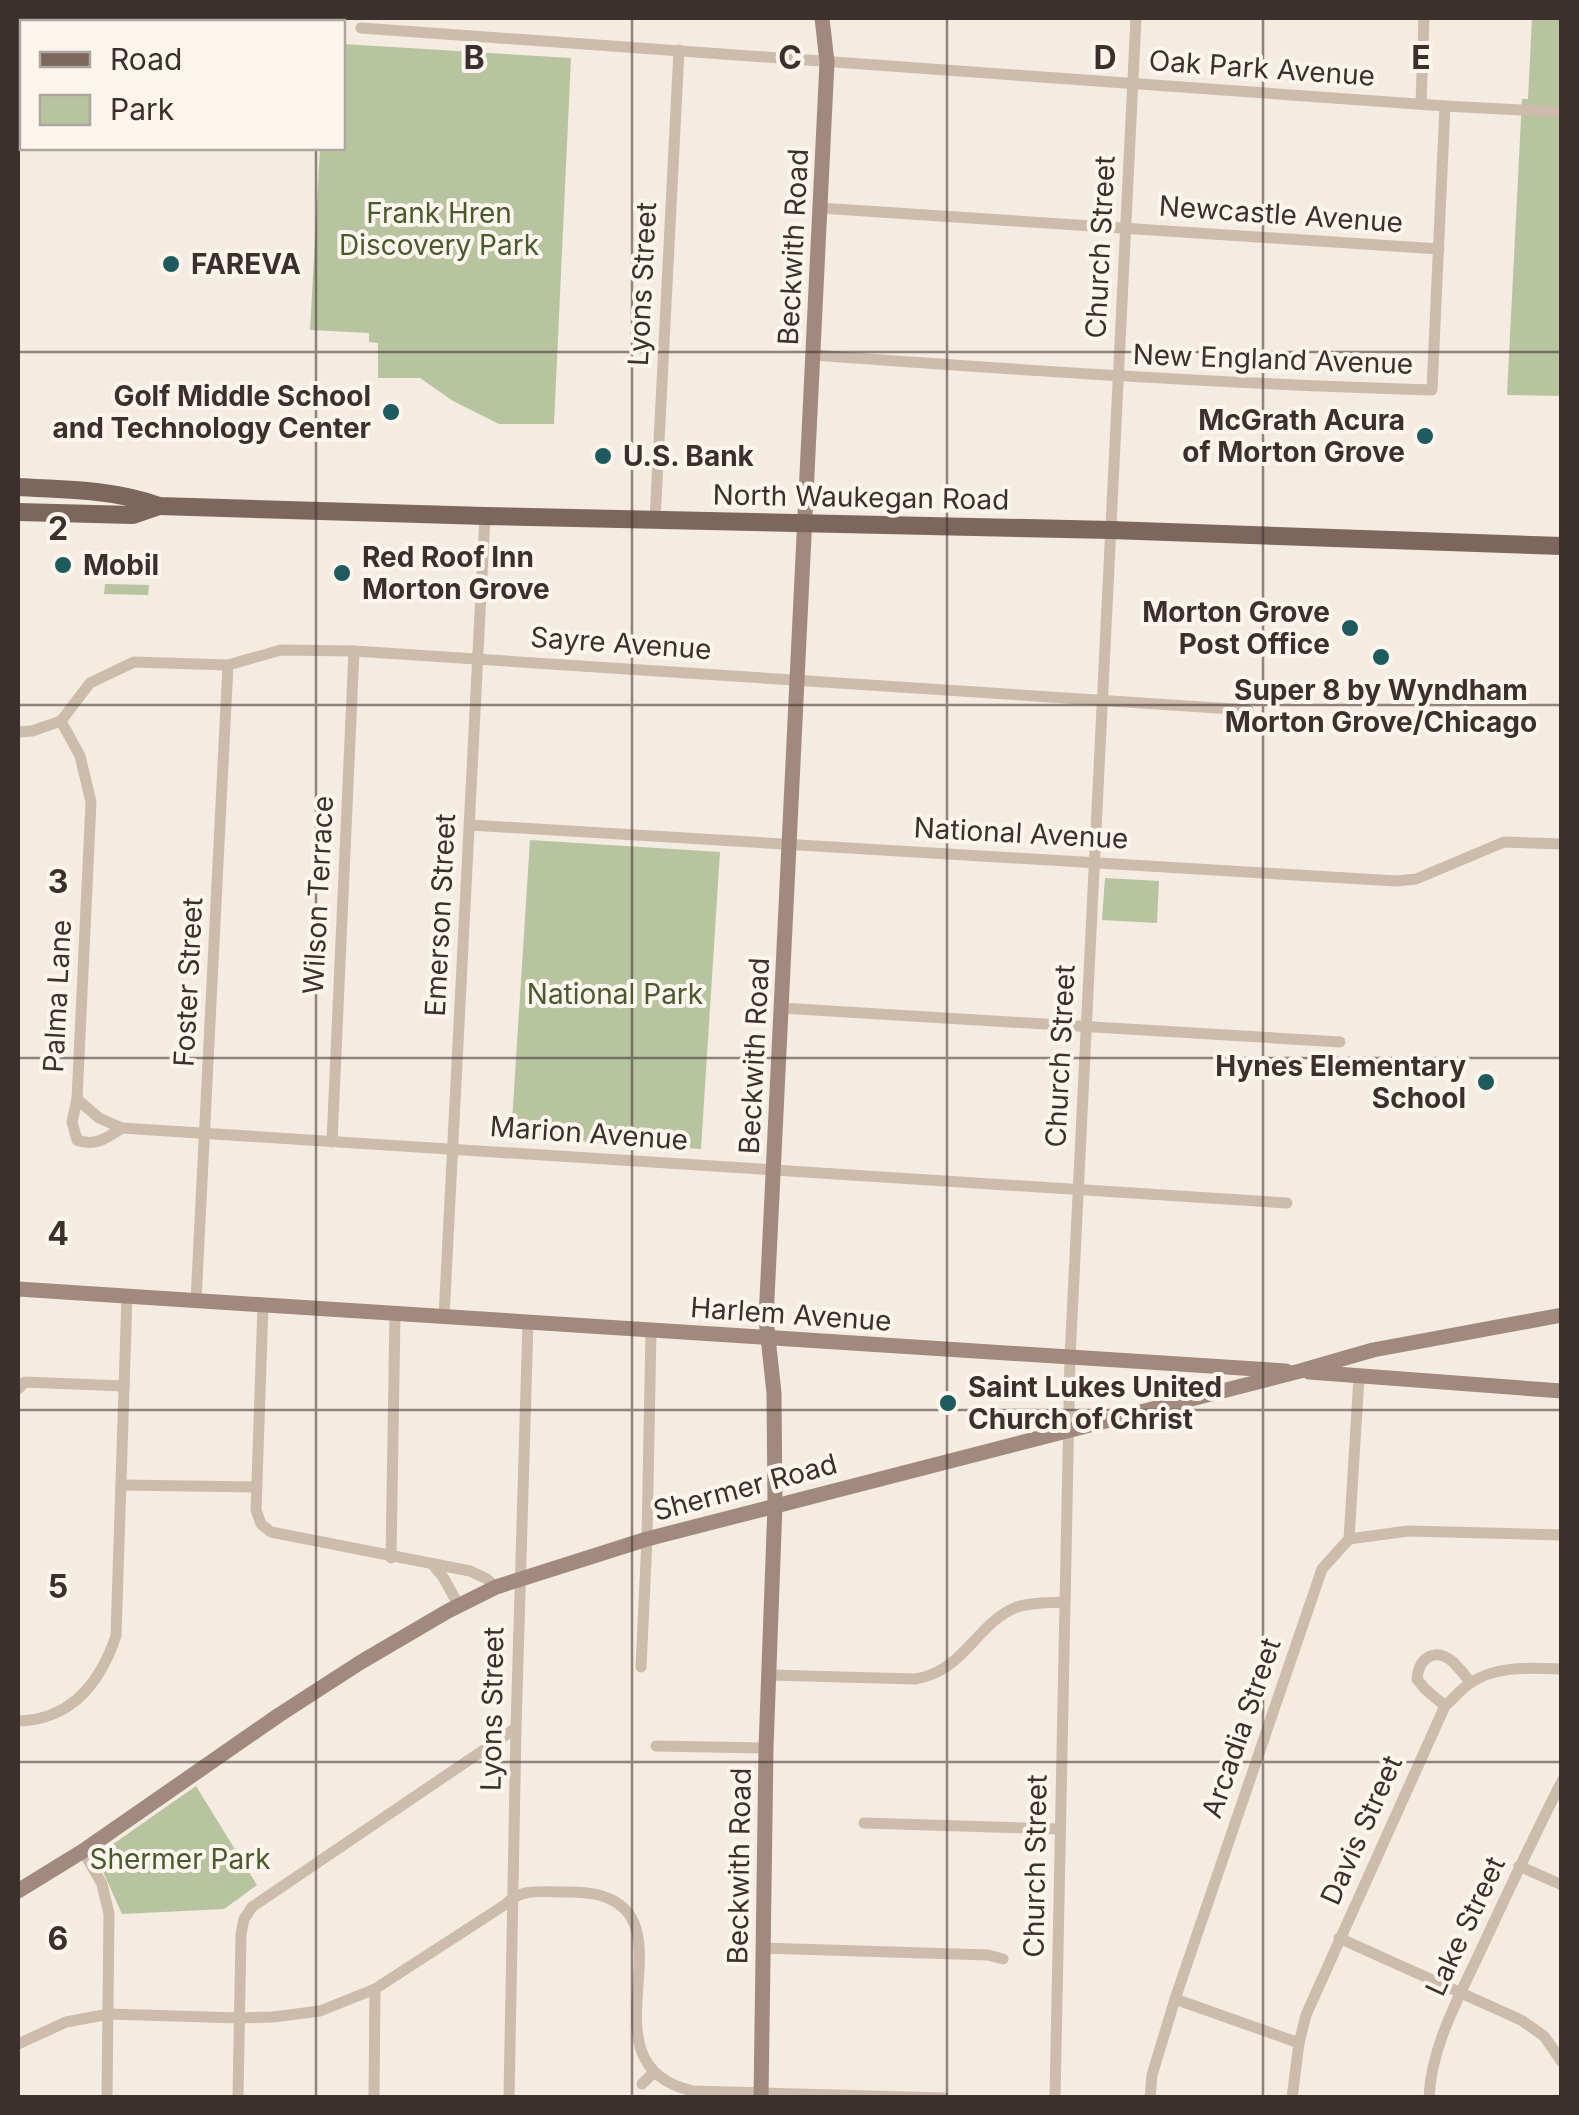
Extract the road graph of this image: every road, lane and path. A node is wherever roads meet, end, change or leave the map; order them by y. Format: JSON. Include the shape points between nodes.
{"nodes":[{"id":1,"x":822,"y":18,"type":"edge"},
{"id":2,"x":1136,"y":18,"type":"edge"},
{"id":3,"x":1424,"y":18,"type":"edge"},
{"id":4,"x":361,"y":28,"type":"dead end"},
{"id":5,"x":679,"y":50,"type":"junction"},
{"id":6,"x":828,"y":62,"type":"junction"},
{"id":7,"x":1133,"y":83,"type":"junction"},
{"id":8,"x":1421,"y":104,"type":"junction"},
{"id":9,"x":1446,"y":106,"type":"junction"},
{"id":10,"x":1562,"y":112,"type":"edge"},
{"id":11,"x":820,"y":208,"type":"junction"},
{"id":12,"x":1126,"y":228,"type":"junction"},
{"id":13,"x":1439,"y":250,"type":"junction"},
{"id":14,"x":813,"y":355,"type":"junction"},
{"id":15,"x":1119,"y":377,"type":"junction"},
{"id":16,"x":18,"y":487,"type":"edge"},
{"id":17,"x":158,"y":506,"type":"junction"},
{"id":18,"x":18,"y":512,"type":"edge"},
{"id":19,"x":485,"y":516,"type":"junction"},
{"id":20,"x":656,"y":520,"type":"junction"},
{"id":21,"x":805,"y":523,"type":"junction"},
{"id":22,"x":1112,"y":530,"type":"junction"},
{"id":23,"x":1562,"y":546,"type":"edge"},
{"id":24,"x":354,"y":650,"type":"junction"},
{"id":25,"x":477,"y":659,"type":"junction"},
{"id":26,"x":228,"y":665,"type":"junction"},
{"id":27,"x":797,"y":680,"type":"junction"},
{"id":28,"x":1103,"y":700,"type":"junction"},
{"id":29,"x":1248,"y":710,"type":"dead end"},
{"id":30,"x":61,"y":721,"type":"junction"},
{"id":31,"x":18,"y":732,"type":"edge"},
{"id":32,"x":470,"y":825,"type":"junction"},
{"id":33,"x":789,"y":844,"type":"junction"},
{"id":34,"x":1562,"y":844,"type":"edge"},
{"id":35,"x":1095,"y":862,"type":"junction"},
{"id":36,"x":781,"y":1008,"type":"junction"},
{"id":37,"x":1087,"y":1026,"type":"junction"},
{"id":38,"x":1340,"y":1042,"type":"dead end"},
{"id":39,"x":77,"y":1099,"type":"junction"},
{"id":40,"x":122,"y":1128,"type":"junction"},
{"id":41,"x":206,"y":1134,"type":"junction"},
{"id":42,"x":332,"y":1142,"type":"junction"},
{"id":43,"x":452,"y":1150,"type":"junction"},
{"id":44,"x":773,"y":1170,"type":"junction"},
{"id":45,"x":1079,"y":1189,"type":"junction"},
{"id":46,"x":1287,"y":1203,"type":"dead end"},
{"id":47,"x":18,"y":1289,"type":"edge"},
{"id":48,"x":127,"y":1296,"type":"junction"},
{"id":49,"x":196,"y":1301,"type":"junction"},
{"id":50,"x":264,"y":1305,"type":"junction"},
{"id":51,"x":395,"y":1314,"type":"junction"},
{"id":52,"x":1562,"y":1315,"type":"edge"},
{"id":53,"x":444,"y":1317,"type":"junction"},
{"id":54,"x":528,"y":1322,"type":"junction"},
{"id":55,"x":650,"y":1330,"type":"junction"},
{"id":56,"x":768,"y":1338,"type":"junction"},
{"id":57,"x":1070,"y":1358,"type":"junction"},
{"id":58,"x":1300,"y":1371,"type":"junction"},
{"id":59,"x":1359,"y":1376,"type":"junction"},
{"id":60,"x":20,"y":1382,"type":"edge"},
{"id":61,"x":124,"y":1386,"type":"junction"},
{"id":62,"x":1562,"y":1391,"type":"edge"},
{"id":63,"x":1069,"y":1430,"type":"junction"},
{"id":64,"x":121,"y":1485,"type":"junction"},
{"id":65,"x":256,"y":1487,"type":"junction"},
{"id":66,"x":775,"y":1505,"type":"junction"},
{"id":67,"x":1562,"y":1534,"type":"edge"},
{"id":68,"x":647,"y":1539,"type":"junction"},
{"id":69,"x":1349,"y":1539,"type":"junction"},
{"id":70,"x":391,"y":1558,"type":"junction"},
{"id":71,"x":434,"y":1566,"type":"junction"},
{"id":72,"x":520,"y":1578,"type":"junction"},
{"id":73,"x":496,"y":1587,"type":"junction"},
{"id":74,"x":1065,"y":1602,"type":"junction"},
{"id":75,"x":459,"y":1606,"type":"junction"},
{"id":76,"x":641,"y":1668,"type":"dead end"},
{"id":77,"x":1562,"y":1669,"type":"edge"},
{"id":78,"x":768,"y":1675,"type":"junction"},
{"id":79,"x":1470,"y":1682,"type":"junction"},
{"id":80,"x":1445,"y":1706,"type":"junction"},
{"id":81,"x":18,"y":1722,"type":"edge"},
{"id":82,"x":516,"y":1728,"type":"junction"},
{"id":83,"x":656,"y":1746,"type":"dead end"},
{"id":84,"x":766,"y":1748,"type":"junction"},
{"id":85,"x":1562,"y":1781,"type":"edge"},
{"id":86,"x":864,"y":1823,"type":"dead end"},
{"id":87,"x":1060,"y":1828,"type":"junction"},
{"id":88,"x":84,"y":1851,"type":"junction"},
{"id":89,"x":1519,"y":1866,"type":"junction"},
{"id":90,"x":1562,"y":1885,"type":"edge"},
{"id":91,"x":18,"y":1891,"type":"edge"},
{"id":92,"x":514,"y":1895,"type":"junction"},
{"id":93,"x":1340,"y":1938,"type":"junction"},
{"id":94,"x":763,"y":1948,"type":"junction"},
{"id":95,"x":1003,"y":1960,"type":"dead end"},
{"id":96,"x":376,"y":1988,"type":"junction"},
{"id":97,"x":1460,"y":1994,"type":"junction"},
{"id":98,"x":1175,"y":1999,"type":"junction"},
{"id":99,"x":109,"y":2014,"type":"junction"},
{"id":100,"x":240,"y":2018,"type":"junction"},
{"id":101,"x":1299,"y":2043,"type":"junction"},
{"id":102,"x":18,"y":2044,"type":"edge"},
{"id":103,"x":1562,"y":2062,"type":"edge"},
{"id":104,"x":653,"y":2073,"type":"junction"},
{"id":105,"x":642,"y":2084,"type":"dead end"},
{"id":106,"x":761,"y":2096,"type":"edge"},
{"id":107,"x":106,"y":2098,"type":"edge"},
{"id":108,"x":238,"y":2098,"type":"edge"},
{"id":109,"x":374,"y":2098,"type":"edge"},
{"id":110,"x":509,"y":2098,"type":"edge"},
{"id":111,"x":944,"y":2098,"type":"edge"},
{"id":112,"x":1055,"y":2098,"type":"edge"},
{"id":113,"x":1150,"y":2098,"type":"edge"},
{"id":114,"x":1292,"y":2098,"type":"edge"},
{"id":115,"x":1429,"y":2098,"type":"edge"}],
"edges":[{"from":1,"to":6,"type":"main road","name":"Beckwith Road"},
{"from":2,"to":7,"type":"street","name":"Church Street"},
{"from":3,"to":8,"type":"street"},
{"from":4,"to":5,"type":"street","name":"Oak Park Avenue"},
{"from":5,"to":6,"type":"street","name":"Oak Park Avenue"},
{"from":5,"to":20,"type":"street","name":"Lyons Street"},
{"from":6,"to":7,"type":"street","name":"Oak Park Avenue"},
{"from":6,"to":11,"type":"main road","name":"Beckwith Road"},
{"from":7,"to":8,"type":"street","name":"Oak Park Avenue"},
{"from":7,"to":12,"type":"street","name":"Church Street"},
{"from":8,"to":9,"type":"street","name":"Oak Park Avenue"},
{"from":9,"to":10,"type":"street","name":"Oak Park Avenue"},
{"from":9,"to":13,"type":"street"},
{"from":11,"to":12,"type":"street","name":"Newcastle Avenue"},
{"from":11,"to":14,"type":"main road","name":"Beckwith Road"},
{"from":12,"to":13,"type":"street","name":"Newcastle Avenue"},
{"from":12,"to":15,"type":"street","name":"Church Street"},
{"from":13,"to":15,"type":"street","name":"New England Avenue","via":[[1432,390]]},
{"from":14,"to":15,"type":"street","name":"New England Avenue"},
{"from":14,"to":21,"type":"main road","name":"Beckwith Road"},
{"from":15,"to":22,"type":"street","name":"Church Street"},
{"from":16,"to":17,"type":"main road","name":"North Waukegan Road","via":[[110,492]]},
{"from":17,"to":18,"type":"main road","name":"North Waukegan Road","via":[[134,515]]},
{"from":17,"to":19,"type":"main road","name":"North Waukegan Road"},
{"from":19,"to":20,"type":"main road","name":"North Waukegan Road"},
{"from":19,"to":25,"type":"street","name":"Emerson Street"},
{"from":20,"to":21,"type":"main road","name":"North Waukegan Road"},
{"from":21,"to":22,"type":"main road","name":"North Waukegan Road"},
{"from":21,"to":27,"type":"main road","name":"Beckwith Road"},
{"from":22,"to":23,"type":"main road","name":"North Waukegan Road"},
{"from":22,"to":28,"type":"street","name":"Church Street"},
{"from":24,"to":25,"type":"street","name":"Sayre Avenue"},
{"from":24,"to":26,"type":"street","name":"Sayre Avenue","via":[[281,650]]},
{"from":24,"to":42,"type":"street","name":"Wilson Terrace"},
{"from":25,"to":27,"type":"street","name":"Sayre Avenue"},
{"from":25,"to":32,"type":"street","name":"Emerson Street"},
{"from":26,"to":30,"type":"street","name":"Sayre Avenue","via":[[134,662],[90,683]]},
{"from":26,"to":41,"type":"street","name":"Foster Street"},
{"from":27,"to":28,"type":"street","name":"Sayre Avenue"},
{"from":27,"to":33,"type":"main road","name":"Beckwith Road"},
{"from":28,"to":29,"type":"street","name":"Sayre Avenue"},
{"from":28,"to":35,"type":"street","name":"Church Street"},
{"from":30,"to":31,"type":"street"},
{"from":30,"to":39,"type":"street","name":"Palma Lane","via":[[80,756],[91,802]]},
{"from":32,"to":33,"type":"street","name":"National Avenue"},
{"from":32,"to":43,"type":"street","name":"Emerson Street"},
{"from":33,"to":35,"type":"street","name":"National Avenue"},
{"from":33,"to":36,"type":"main road","name":"Beckwith Road"},
{"from":34,"to":35,"type":"street","name":"National Avenue","via":[[1504,842],[1396,881]]},
{"from":35,"to":37,"type":"street","name":"Church Street"},
{"from":36,"to":37,"type":"street"},
{"from":36,"to":44,"type":"main road","name":"Beckwith Road"},
{"from":37,"to":38,"type":"street"},
{"from":37,"to":45,"type":"street","name":"Church Street"},
{"from":39,"to":40,"type":"street","name":"Marion Avenue"},
{"from":39,"to":40,"type":"street","name":"Palma Lane","via":[[72,1122],[78,1140],[89,1144]]},
{"from":40,"to":41,"type":"street","name":"Marion Avenue"},
{"from":41,"to":42,"type":"street","name":"Marion Avenue"},
{"from":41,"to":49,"type":"street","name":"Foster Street"},
{"from":42,"to":43,"type":"street","name":"Marion Avenue"},
{"from":43,"to":44,"type":"street","name":"Marion Avenue"},
{"from":43,"to":53,"type":"street","name":"Emerson Street"},
{"from":44,"to":45,"type":"street","name":"Marion Avenue"},
{"from":44,"to":56,"type":"main road","name":"Beckwith Road"},
{"from":45,"to":46,"type":"street","name":"Marion Avenue"},
{"from":45,"to":57,"type":"street","name":"Church Street"},
{"from":47,"to":48,"type":"main road","name":"Harlem Avenue"},
{"from":48,"to":49,"type":"main road","name":"Harlem Avenue"},
{"from":48,"to":61,"type":"street"},
{"from":49,"to":50,"type":"main road","name":"Harlem Avenue"},
{"from":50,"to":51,"type":"main road","name":"Harlem Avenue"},
{"from":50,"to":65,"type":"street"},
{"from":51,"to":53,"type":"main road","name":"Harlem Avenue"},
{"from":51,"to":70,"type":"street"},
{"from":52,"to":58,"type":"main road","name":"Shermer Road","via":[[1372,1350]]},
{"from":53,"to":54,"type":"main road","name":"Harlem Avenue"},
{"from":54,"to":55,"type":"main road","name":"Harlem Avenue"},
{"from":54,"to":72,"type":"street","name":"Lyons Street"},
{"from":55,"to":56,"type":"main road","name":"Harlem Avenue"},
{"from":55,"to":68,"type":"street"},
{"from":56,"to":57,"type":"main road","name":"Harlem Avenue"},
{"from":56,"to":66,"type":"main road","name":"Beckwith Road"},
{"from":57,"to":58,"type":"main road","name":"Harlem Avenue"},
{"from":57,"to":63,"type":"street","name":"Church Street"},
{"from":58,"to":59,"type":"main road","name":"Harlem Avenue"},
{"from":58,"to":63,"type":"main road","name":"Shermer Road"},
{"from":59,"to":62,"type":"main road","name":"Harlem Avenue"},
{"from":59,"to":69,"type":"street"},
{"from":60,"to":61,"type":"street"},
{"from":61,"to":64,"type":"street"},
{"from":63,"to":66,"type":"main road","name":"Shermer Road"},
{"from":63,"to":74,"type":"street","name":"Church Street"},
{"from":64,"to":65,"type":"street"},
{"from":64,"to":81,"type":"street","via":[[116,1636],[106,1664],[65,1708]]},
{"from":65,"to":70,"type":"street","via":[[256,1510],[271,1532]]},
{"from":66,"to":68,"type":"main road","name":"Shermer Road"},
{"from":66,"to":78,"type":"main road","name":"Beckwith Road"},
{"from":67,"to":69,"type":"street","via":[[1408,1531]]},
{"from":68,"to":72,"type":"main road","name":"Shermer Road"},
{"from":68,"to":76,"type":"street"},
{"from":69,"to":98,"type":"street","name":"Arcadia Street","via":[[1322,1568]]},
{"from":70,"to":71,"type":"street"},
{"from":71,"to":73,"type":"street","via":[[470,1572]]},
{"from":71,"to":75,"type":"street"},
{"from":72,"to":73,"type":"main road","name":"Shermer Road"},
{"from":72,"to":82,"type":"street","name":"Lyons Street"},
{"from":73,"to":75,"type":"main road","name":"Shermer Road"},
{"from":74,"to":78,"type":"street","via":[[1019,1606],[1002,1615],[932,1676]]},
{"from":74,"to":87,"type":"street","name":"Church Street"},
{"from":75,"to":88,"type":"main road","name":"Shermer Road","via":[[361,1662]]},
{"from":77,"to":79,"type":"street","name":"Davis Street","via":[[1518,1668]]},
{"from":78,"to":84,"type":"main road","name":"Beckwith Road"},
{"from":79,"to":80,"type":"street","name":"Davis Street"},
{"from":79,"to":80,"type":"street","via":[[1446,1658],[1423,1659],[1417,1678]]},
{"from":80,"to":93,"type":"street","name":"Davis Street"},
{"from":82,"to":92,"type":"street","name":"Lyons Street"},
{"from":82,"to":100,"type":"street","via":[[252,1907],[241,1934]]},
{"from":83,"to":84,"type":"street"},
{"from":84,"to":94,"type":"main road","name":"Beckwith Road"},
{"from":85,"to":89,"type":"street","name":"Lake Street"},
{"from":86,"to":87,"type":"street"},
{"from":87,"to":112,"type":"street","name":"Church Street"},
{"from":88,"to":91,"type":"main road","name":"Shermer Road"},
{"from":88,"to":99,"type":"street","via":[[110,1914]]},
{"from":89,"to":90,"type":"street"},
{"from":89,"to":97,"type":"street","name":"Lake Street"},
{"from":92,"to":96,"type":"street"},
{"from":92,"to":104,"type":"street","via":[[584,1892],[628,1904],[638,1942],[638,2044]]},
{"from":92,"to":110,"type":"street","name":"Lyons Street"},
{"from":93,"to":97,"type":"street"},
{"from":93,"to":101,"type":"street","name":"Davis Street"},
{"from":94,"to":95,"type":"street"},
{"from":94,"to":106,"type":"main road","name":"Beckwith Road"},
{"from":96,"to":100,"type":"street","via":[[320,2011]]},
{"from":96,"to":109,"type":"street"},
{"from":97,"to":103,"type":"street","via":[[1533,2028]]},
{"from":97,"to":115,"type":"street","name":"Lake Street","via":[[1438,2048]]},
{"from":98,"to":101,"type":"street"},
{"from":98,"to":113,"type":"street","name":"Arcadia Street"},
{"from":99,"to":100,"type":"street"},
{"from":99,"to":102,"type":"street","via":[[66,2022]]},
{"from":99,"to":107,"type":"street"},
{"from":100,"to":108,"type":"street"},
{"from":101,"to":114,"type":"street","name":"Davis Street"},
{"from":104,"to":105,"type":"street"},
{"from":104,"to":106,"type":"street","via":[[682,2089]]},
{"from":106,"to":111,"type":"street"}]}
